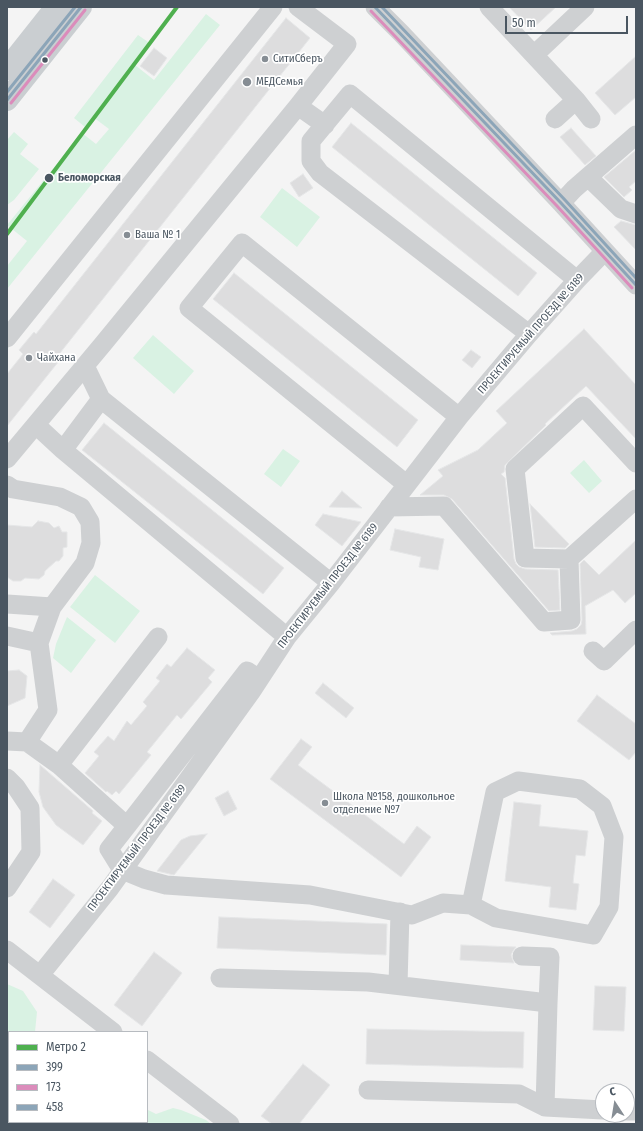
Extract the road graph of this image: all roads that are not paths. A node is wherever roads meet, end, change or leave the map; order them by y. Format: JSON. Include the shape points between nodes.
{"nodes":[{"id":1,"x":56,"y":7,"type":"edge"},
{"id":2,"x":81,"y":7,"type":"edge"},
{"id":3,"x":273,"y":7,"type":"edge"},
{"id":4,"x":298,"y":7,"type":"edge"},
{"id":5,"x":375,"y":7,"type":"edge"},
{"id":6,"x":489,"y":7,"type":"edge"},
{"id":7,"x":585,"y":7,"type":"edge"},
{"id":8,"x":534,"y":55,"type":"junction"},
{"id":9,"x":7,"y":69,"type":"edge"},
{"id":10,"x":7,"y":100,"type":"edge"},
{"id":11,"x":576,"y":100,"type":"junction"},
{"id":12,"x":298,"y":106,"type":"junction"},
{"id":13,"x":555,"y":119,"type":"dead end"},
{"id":14,"x":591,"y":119,"type":"dead end"},
{"id":15,"x":325,"y":125,"type":"junction"},
{"id":16,"x":636,"y":135,"type":"edge"},
{"id":17,"x":588,"y":177,"type":"junction"},
{"id":18,"x":562,"y":203,"type":"junction"},
{"id":19,"x":636,"y":214,"type":"edge"},
{"id":20,"x":606,"y":251,"type":"junction"},
{"id":21,"x":577,"y":280,"type":"junction"},
{"id":22,"x":636,"y":285,"type":"edge"},
{"id":23,"x":529,"y":334,"type":"junction"},
{"id":24,"x":7,"y":338,"type":"edge"},
{"id":25,"x":85,"y":366,"type":"junction"},
{"id":26,"x":101,"y":399,"type":"junction"},
{"id":27,"x":459,"y":418,"type":"junction"},
{"id":28,"x":36,"y":425,"type":"junction"},
{"id":29,"x":63,"y":450,"type":"junction"},
{"id":30,"x":7,"y":459,"type":"edge"},
{"id":31,"x":636,"y":463,"type":"edge"},
{"id":32,"x":406,"y":484,"type":"junction"},
{"id":33,"x":7,"y":485,"type":"edge"},
{"id":34,"x":636,"y":499,"type":"edge"},
{"id":35,"x":389,"y":507,"type":"junction"},
{"id":36,"x":569,"y":558,"type":"junction"},
{"id":37,"x":331,"y":582,"type":"junction"},
{"id":38,"x":7,"y":604,"type":"edge"},
{"id":39,"x":52,"y":607,"type":"junction"},
{"id":40,"x":636,"y":630,"type":"edge"},
{"id":41,"x":7,"y":636,"type":"edge"},
{"id":42,"x":287,"y":637,"type":"junction"},
{"id":43,"x":158,"y":638,"type":"dead end"},
{"id":44,"x":39,"y":643,"type":"junction"},
{"id":45,"x":593,"y":651,"type":"dead end"},
{"id":46,"x":259,"y":679,"type":"junction"},
{"id":47,"x":7,"y":741,"type":"edge"},
{"id":48,"x":27,"y":742,"type":"junction"},
{"id":49,"x":59,"y":764,"type":"junction"},
{"id":50,"x":7,"y":778,"type":"edge"},
{"id":51,"x":127,"y":826,"type":"junction"},
{"id":52,"x":122,"y":870,"type":"junction"},
{"id":53,"x":7,"y":888,"type":"edge"},
{"id":54,"x":471,"y":905,"type":"junction"},
{"id":55,"x":400,"y":912,"type":"junction"},
{"id":56,"x":7,"y":950,"type":"edge"},
{"id":57,"x":522,"y":956,"type":"dead end"},
{"id":58,"x":40,"y":975,"type":"junction"},
{"id":59,"x":220,"y":978,"type":"dead end"},
{"id":60,"x":398,"y":985,"type":"junction"},
{"id":61,"x":548,"y":1003,"type":"junction"},
{"id":62,"x":111,"y":1031,"type":"edge"},
{"id":63,"x":148,"y":1061,"type":"edge"},
{"id":64,"x":368,"y":1090,"type":"dead end"},
{"id":65,"x":545,"y":1107,"type":"junction"},
{"id":66,"x":595,"y":1110,"type":"edge"},
{"id":67,"x":230,"y":1124,"type":"edge"}],
"edges":[{"from":1,"to":9,"type":"main road"},
{"from":2,"to":10,"type":"main road"},
{"from":3,"to":24,"type":"street"},
{"from":4,"to":12,"type":"street","via":[[347,44]]},
{"from":5,"to":18,"type":"street"},
{"from":6,"to":8,"type":"street"},
{"from":7,"to":8,"type":"street"},
{"from":8,"to":11,"type":"street"},
{"from":11,"to":13,"type":"street"},
{"from":11,"to":14,"type":"street"},
{"from":12,"to":15,"type":"street"},
{"from":12,"to":25,"type":"street"},
{"from":15,"to":21,"type":"street","via":[[350,94]]},
{"from":15,"to":23,"type":"street","via":[[311,141],[311,161],[320,173]]},
{"from":16,"to":17,"type":"street"},
{"from":17,"to":18,"type":"street"},
{"from":17,"to":19,"type":"street","via":[[621,209]]},
{"from":18,"to":20,"type":"street"},
{"from":20,"to":21,"type":"street","name":"ПРОЕКТИРУЕМЫЙ ПРОЕЗД № 6189"},
{"from":20,"to":22,"type":"street"},
{"from":21,"to":23,"type":"street","name":"ПРОЕКТИРУЕМЫЙ ПРОЕЗД № 6189"},
{"from":23,"to":27,"type":"street","name":"ПРОЕКТИРУЕМЫЙ ПРОЕЗД № 6189"},
{"from":25,"to":26,"type":"street"},
{"from":25,"to":28,"type":"street"},
{"from":26,"to":29,"type":"street"},
{"from":26,"to":37,"type":"street"},
{"from":27,"to":32,"type":"street","name":"ПРОЕКТИРУЕМЫЙ ПРОЕЗД № 6189"},
{"from":27,"to":32,"type":"street","via":[[242,243],[188,308]]},
{"from":28,"to":29,"type":"street"},
{"from":28,"to":30,"type":"street"},
{"from":29,"to":42,"type":"street"},
{"from":31,"to":36,"type":"street","via":[[583,406],[515,469],[525,558]]},
{"from":32,"to":35,"type":"street","name":"ПРОЕКТИРУЕМЫЙ ПРОЕЗД № 6189"},
{"from":33,"to":39,"type":"street","via":[[13,489],[60,497],[82,507],[90,522],[91,544],[85,563]]},
{"from":34,"to":36,"type":"street"},
{"from":35,"to":36,"type":"street","via":[[444,506],[544,622],[571,620]]},
{"from":35,"to":37,"type":"street","name":"ПРОЕКТИРУЕМЫЙ ПРОЕЗД № 6189"},
{"from":37,"to":42,"type":"street","name":"ПРОЕКТИРУЕМЫЙ ПРОЕЗД № 6189"},
{"from":38,"to":39,"type":"street"},
{"from":39,"to":44,"type":"street"},
{"from":40,"to":45,"type":"street","via":[[604,661]]},
{"from":41,"to":44,"type":"street"},
{"from":42,"to":46,"type":"street","name":"ПРОЕКТИРУЕМЫЙ ПРОЕЗД № 6189"},
{"from":43,"to":49,"type":"street"},
{"from":44,"to":48,"type":"street","via":[[48,710]]},
{"from":46,"to":51,"type":"street","via":[[247,671]]},
{"from":46,"to":52,"type":"street","name":"ПРОЕКТИРУЕМЫЙ ПРОЕЗД № 6189"},
{"from":47,"to":48,"type":"street"},
{"from":48,"to":49,"type":"street"},
{"from":49,"to":51,"type":"street"},
{"from":50,"to":53,"type":"street","via":[[30,808],[31,852]]},
{"from":51,"to":52,"type":"street","via":[[109,849]]},
{"from":52,"to":55,"type":"street","via":[[144,880],[166,885],[310,896]]},
{"from":52,"to":58,"type":"street","name":"ПРОЕКТИРУЕМЫЙ ПРОЕЗД № 6189"},
{"from":54,"to":54,"type":"street","via":[[496,918],[593,934],[609,907],[614,837],[602,806],[580,789],[518,781],[495,792]]},
{"from":54,"to":55,"type":"street","via":[[443,903],[412,915]]},
{"from":55,"to":60,"type":"street"},
{"from":56,"to":58,"type":"street"},
{"from":57,"to":61,"type":"street","via":[[550,957]]},
{"from":58,"to":62,"type":"street"},
{"from":59,"to":60,"type":"street"},
{"from":60,"to":61,"type":"street"},
{"from":61,"to":65,"type":"street"},
{"from":63,"to":67,"type":"street"},
{"from":64,"to":65,"type":"street","via":[[519,1094]]},
{"from":65,"to":66,"type":"street"}]}
